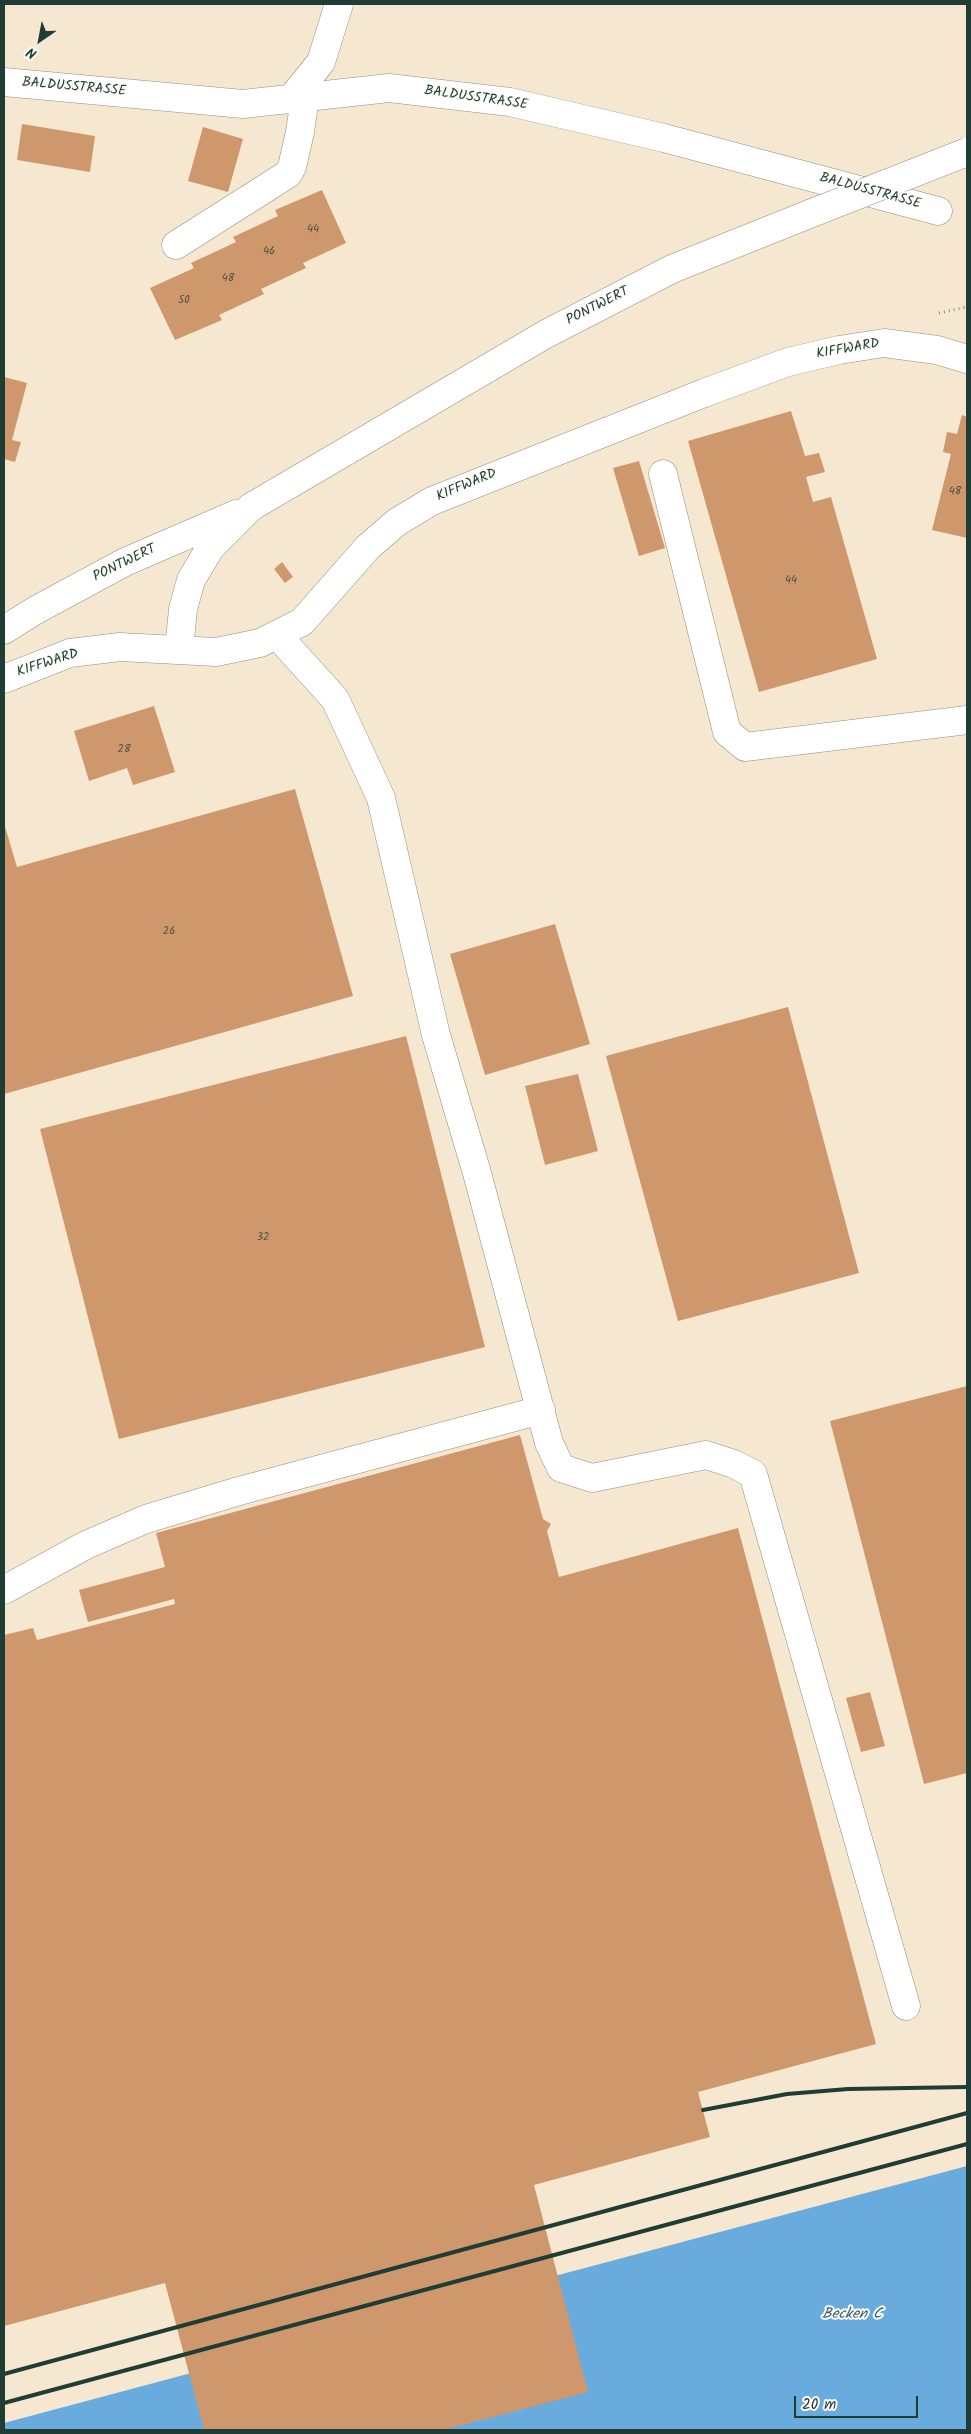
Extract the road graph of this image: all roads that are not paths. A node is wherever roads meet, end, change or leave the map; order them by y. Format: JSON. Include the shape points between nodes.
{"nodes":[{"id":1,"x":339,"y":4,"type":"edge"},
{"id":2,"x":4,"y":82,"type":"edge"},
{"id":3,"x":298,"y":99,"type":"junction"},
{"id":4,"x":967,"y":152,"type":"edge"},
{"id":5,"x":938,"y":211,"type":"dead end"},
{"id":6,"x":176,"y":246,"type":"dead end"},
{"id":7,"x":967,"y":359,"type":"edge"},
{"id":8,"x":663,"y":474,"type":"dead end"},
{"id":9,"x":251,"y":507,"type":"junction"},
{"id":10,"x":4,"y":630,"type":"edge"},
{"id":11,"x":277,"y":635,"type":"junction"},
{"id":12,"x":180,"y":650,"type":"junction"},
{"id":13,"x":4,"y":679,"type":"edge"},
{"id":14,"x":967,"y":720,"type":"edge"},
{"id":15,"x":541,"y":1410,"type":"junction"},
{"id":16,"x":4,"y":1590,"type":"edge"},
{"id":17,"x":906,"y":2006,"type":"dead end"}],
"edges":[{"from":1,"to":3,"type":"street","via":[[321,62]]},
{"from":2,"to":3,"type":"street","name":"BALDUSSTRASSE","via":[[244,104]]},
{"from":3,"to":5,"type":"street","name":"BALDUSSTRASSE","via":[[389,88],[510,102],[664,138]]},
{"from":3,"to":6,"type":"street","via":[[300,132],[288,174]]},
{"from":4,"to":9,"type":"street","name":"PONTWERT","bridge":true,"via":[[672,269],[546,334]]},
{"from":7,"to":11,"type":"street","name":"KIFFWARD","via":[[937,350],[884,343],[788,362],[480,480],[432,501],[396,522],[368,547],[302,622]]},
{"from":8,"to":14,"type":"street","via":[[727,732],[745,747]]},
{"from":9,"to":10,"type":"street","name":"PONTWERT","via":[[125,562]]},
{"from":9,"to":12,"type":"street","name":"PONTWERT","via":[[210,548],[191,580],[183,609]]},
{"from":11,"to":12,"type":"street","name":"KIFFWARD","via":[[260,643],[216,652]]},
{"from":11,"to":15,"type":"street","via":[[335,700],[381,798],[436,1035]]},
{"from":12,"to":13,"type":"street","name":"KIFFWARD","via":[[120,647],[70,653]]},
{"from":15,"to":16,"type":"street","via":[[146,1519],[86,1544]]},
{"from":15,"to":17,"type":"street","via":[[549,1443],[561,1468],[592,1478],[706,1455],[753,1474]]}]}
